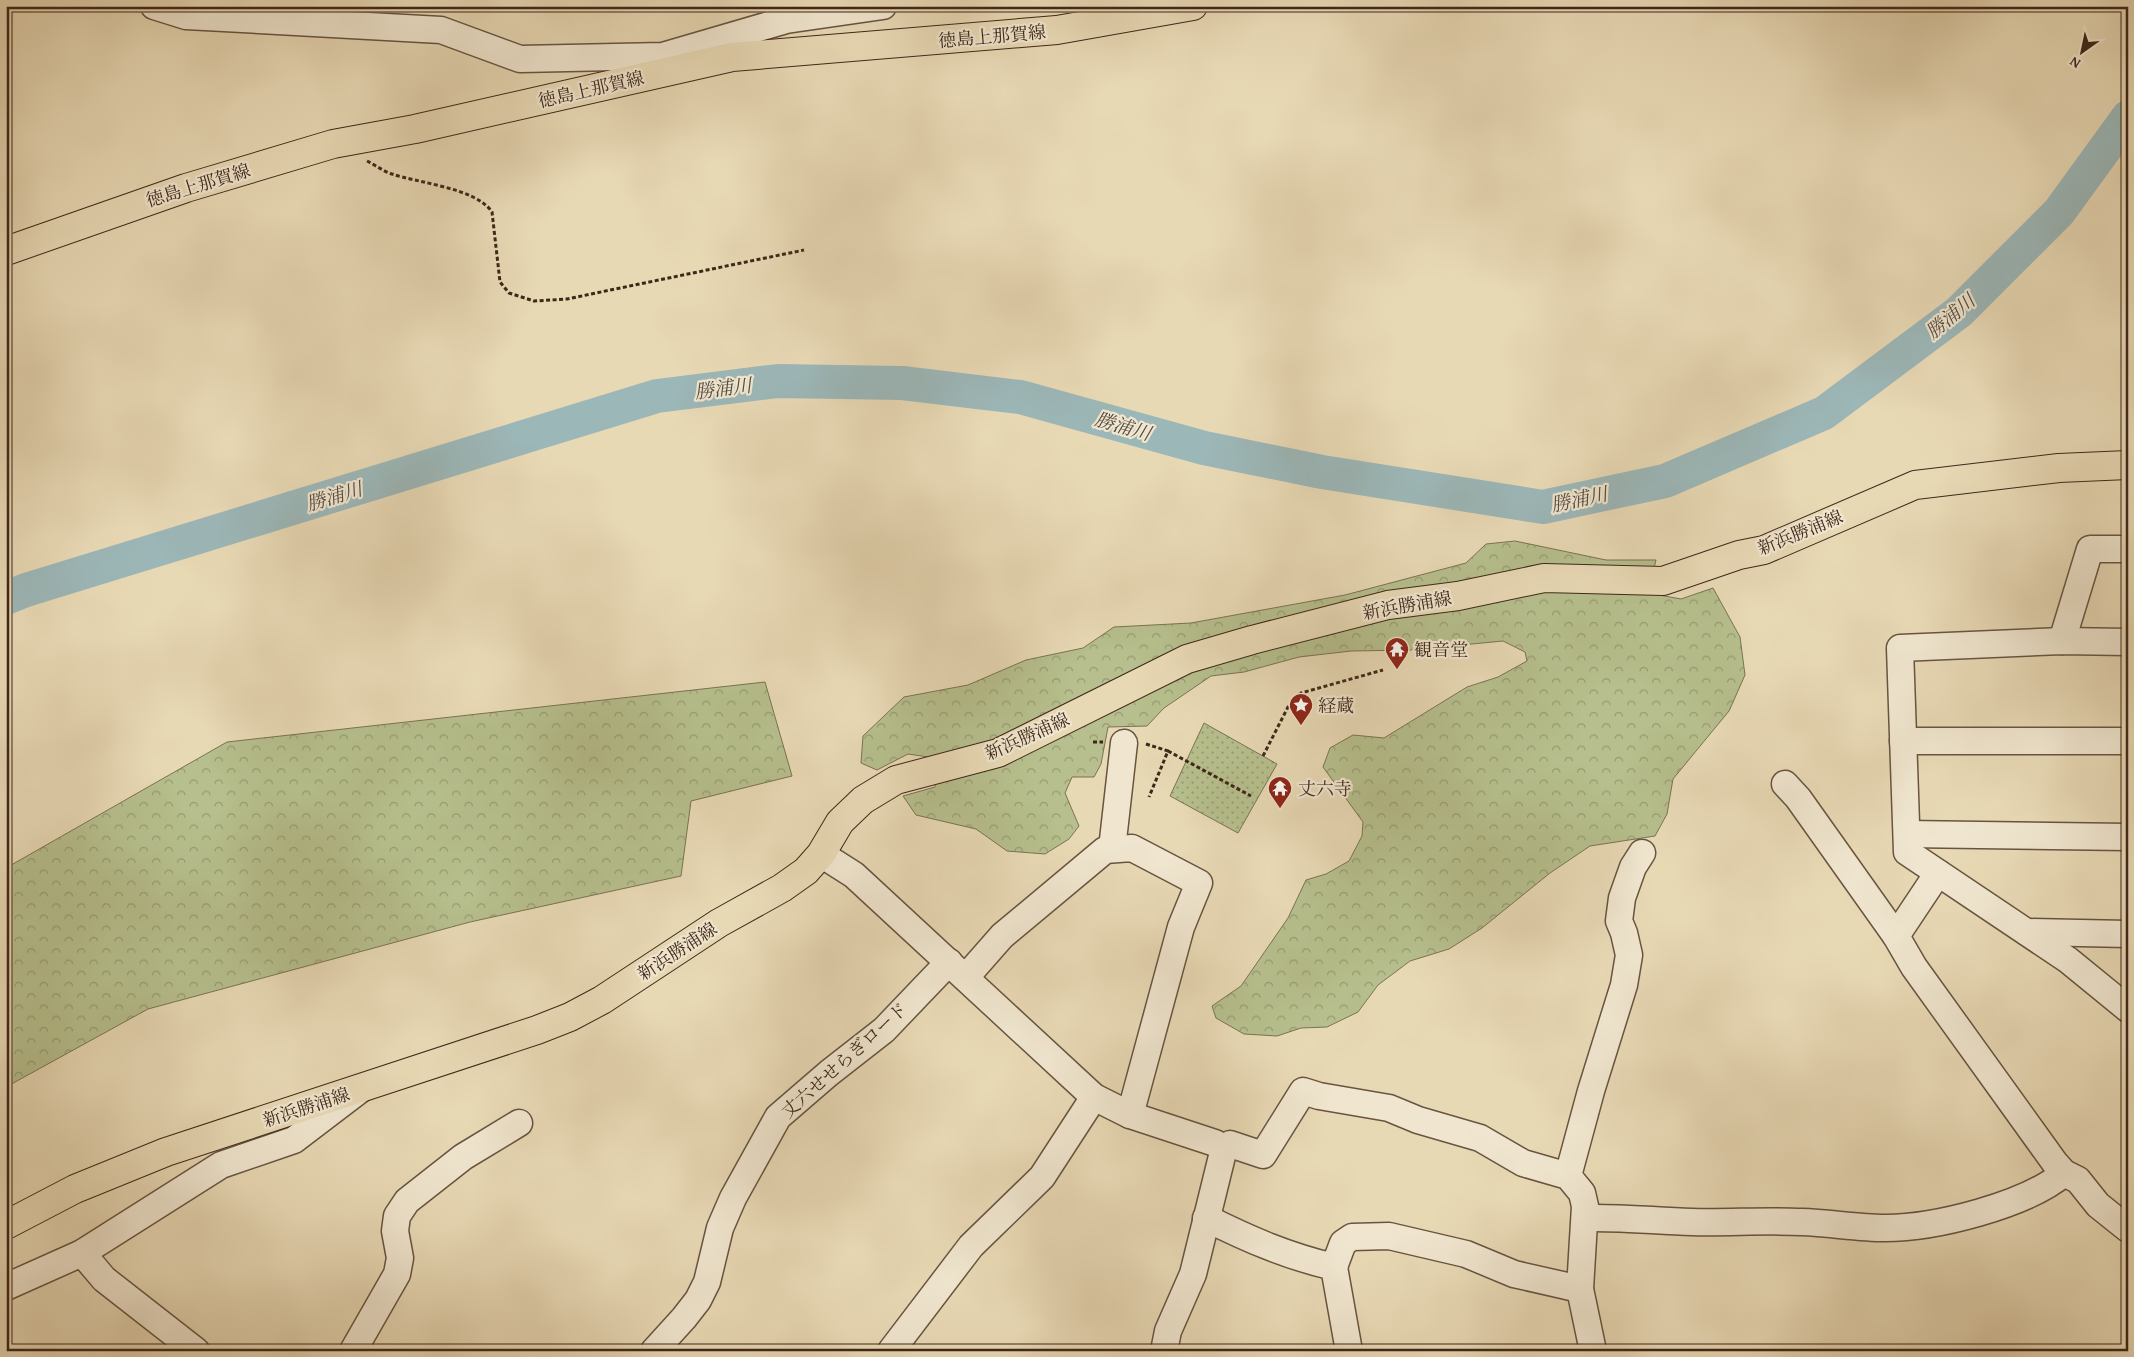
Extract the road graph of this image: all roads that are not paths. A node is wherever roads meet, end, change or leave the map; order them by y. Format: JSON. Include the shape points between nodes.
{"nodes":[{"id":1,"x":154,"y":6,"type":"edge"},
{"id":2,"x":883,"y":6,"type":"edge"},
{"id":3,"x":1193,"y":6,"type":"edge"},
{"id":4,"x":666,"y":63,"type":"junction"},
{"id":5,"x":6,"y":251,"type":"edge"},
{"id":6,"x":2128,"y":465,"type":"edge"},
{"id":7,"x":2128,"y":549,"type":"edge"},
{"id":8,"x":2062,"y":641,"type":"junction"},
{"id":9,"x":2128,"y":642,"type":"edge"},
{"id":10,"x":1903,"y":741,"type":"junction"},
{"id":11,"x":2128,"y":741,"type":"edge"},
{"id":12,"x":1124,"y":743,"type":"road end"},
{"id":13,"x":1786,"y":784,"type":"dead end"},
{"id":14,"x":1907,"y":834,"type":"junction"},
{"id":15,"x":2128,"y":838,"type":"edge"},
{"id":16,"x":1122,"y":849,"type":"junction"},
{"id":17,"x":1642,"y":853,"type":"dead end"},
{"id":18,"x":821,"y":854,"type":"junction"},
{"id":19,"x":1938,"y":873,"type":"junction"},
{"id":20,"x":2027,"y":932,"type":"junction"},
{"id":21,"x":2128,"y":934,"type":"edge"},
{"id":22,"x":1896,"y":936,"type":"junction"},
{"id":23,"x":958,"y":969,"type":"junction"},
{"id":24,"x":2128,"y":1009,"type":"edge"},
{"id":25,"x":362,"y":1088,"type":"junction"},
{"id":26,"x":1094,"y":1097,"type":"junction"},
{"id":27,"x":1130,"y":1115,"type":"junction"},
{"id":28,"x":519,"y":1123,"type":"dead end"},
{"id":29,"x":1224,"y":1148,"type":"junction"},
{"id":30,"x":2064,"y":1173,"type":"junction"},
{"id":31,"x":1568,"y":1176,"type":"junction"},
{"id":32,"x":1206,"y":1218,"type":"junction"},
{"id":33,"x":1585,"y":1218,"type":"junction"},
{"id":34,"x":6,"y":1225,"type":"edge"},
{"id":35,"x":2128,"y":1229,"type":"edge"},
{"id":36,"x":82,"y":1253,"type":"junction"},
{"id":37,"x":1334,"y":1267,"type":"junction"},
{"id":38,"x":6,"y":1287,"type":"edge"},
{"id":39,"x":1580,"y":1289,"type":"junction"},
{"id":40,"x":196,"y":1351,"type":"edge"},
{"id":41,"x":353,"y":1351,"type":"edge"},
{"id":42,"x":654,"y":1351,"type":"edge"},
{"id":43,"x":891,"y":1351,"type":"edge"},
{"id":44,"x":1164,"y":1351,"type":"edge"},
{"id":45,"x":1349,"y":1351,"type":"edge"},
{"id":46,"x":1594,"y":1351,"type":"edge"}],
"edges":[{"from":1,"to":4,"type":"street","via":[[186,16],[440,30],[520,59]]},
{"from":2,"to":4,"type":"street","via":[[786,20]]},
{"from":3,"to":4,"type":"main road","name":"徳島上那賀線","via":[[1057,30]]},
{"from":4,"to":5,"type":"main road","name":"徳島上那賀線","via":[[415,129],[334,144],[186,188]]},
{"from":6,"to":18,"type":"main road","name":"新浜勝浦線","via":[[2059,468],[1915,485],[1764,550],[1739,555],[1663,581],[1544,578],[1458,596],[1388,605],[1219,648],[1154,674],[998,753],[896,780],[863,800],[840,822]]},
{"from":7,"to":8,"type":"street","via":[[2090,548]]},
{"from":8,"to":9,"type":"street"},
{"from":8,"to":10,"type":"street","via":[[1900,648]]},
{"from":10,"to":11,"type":"street"},
{"from":10,"to":14,"type":"street"},
{"from":12,"to":16,"type":"street"},
{"from":13,"to":22,"type":"street"},
{"from":14,"to":15,"type":"street"},
{"from":14,"to":19,"type":"street","via":[[1907,852]]},
{"from":16,"to":23,"type":"street","name":"丈六せせらぎロード","via":[[1105,850]]},
{"from":16,"to":27,"type":"street","via":[[1199,883],[1181,927]]},
{"from":17,"to":31,"type":"street","via":[[1633,867],[1622,898],[1619,921],[1629,955],[1624,985],[1590,1091]]},
{"from":18,"to":23,"type":"street","via":[[854,875]]},
{"from":18,"to":25,"type":"main road","name":"新浜勝浦線","via":[[806,871],[782,888],[719,923],[602,1000],[570,1017]]},
{"from":19,"to":20,"type":"street"},
{"from":19,"to":22,"type":"street"},
{"from":20,"to":21,"type":"street"},
{"from":20,"to":24,"type":"street","via":[[2068,960]]},
{"from":22,"to":30,"type":"street","via":[[1914,968]]},
{"from":23,"to":26,"type":"street"},
{"from":23,"to":42,"type":"street","name":"丈六せせらぎロード","via":[[778,1117],[733,1198],[720,1228],[707,1282],[698,1300]]},
{"from":25,"to":34,"type":"main road","name":"新浜勝浦線","via":[[120,1169]]},
{"from":25,"to":36,"type":"street","via":[[294,1140],[221,1166]]},
{"from":26,"to":27,"type":"street"},
{"from":26,"to":43,"type":"street","via":[[1042,1177],[971,1246]]},
{"from":27,"to":29,"type":"street"},
{"from":28,"to":41,"type":"street","via":[[463,1157],[407,1201],[397,1216],[395,1232],[400,1258],[397,1274]]},
{"from":29,"to":31,"type":"street","via":[[1230,1144],[1263,1155],[1303,1091],[1389,1108],[1480,1138],[1523,1163]]},
{"from":29,"to":32,"type":"street"},
{"from":30,"to":33,"type":"street","via":[[2022,1199],[1913,1226],[1885,1228],[1801,1222]]},
{"from":30,"to":35,"type":"street","via":[[2078,1180],[2098,1205]]},
{"from":31,"to":33,"type":"street","via":[[1582,1194]]},
{"from":32,"to":37,"type":"street","via":[[1256,1244]]},
{"from":32,"to":44,"type":"street","via":[[1193,1274],[1168,1331]]},
{"from":33,"to":39,"type":"street"},
{"from":36,"to":38,"type":"street"},
{"from":36,"to":40,"type":"street","via":[[104,1279]]},
{"from":37,"to":39,"type":"street","via":[[1343,1243],[1352,1238],[1389,1236],[1466,1254],[1514,1274]]},
{"from":37,"to":45,"type":"street"},
{"from":39,"to":46,"type":"street"}]}
